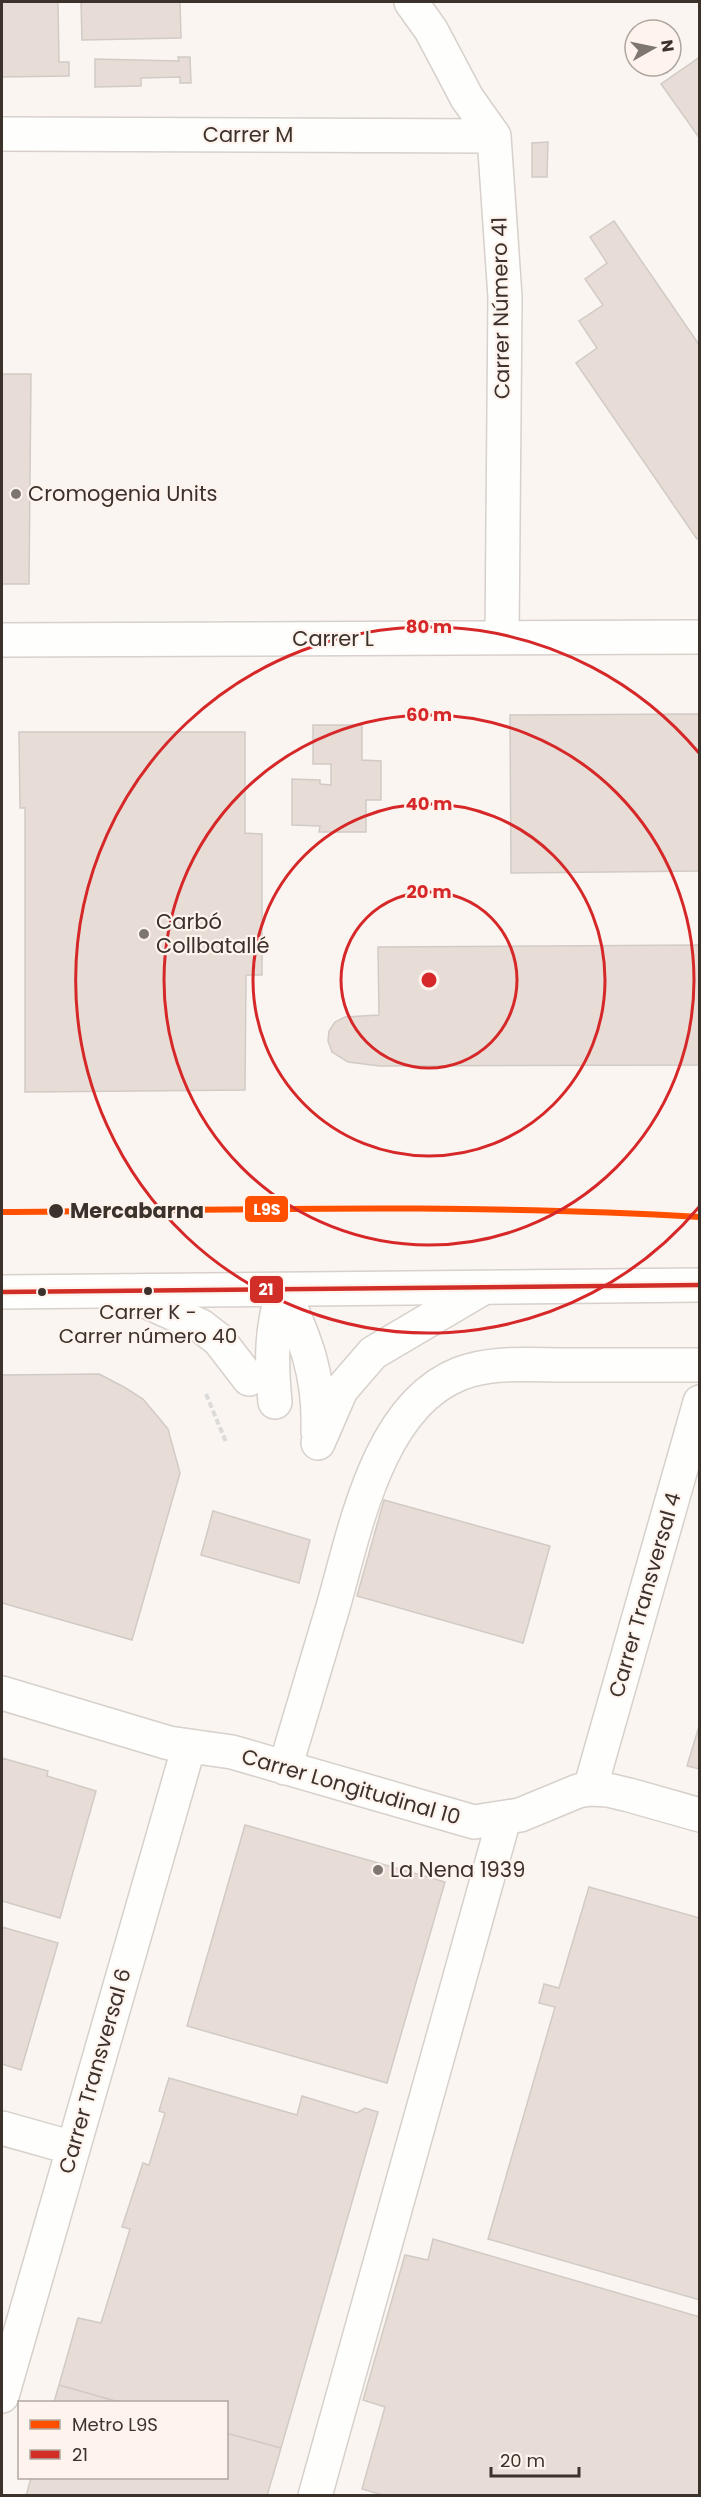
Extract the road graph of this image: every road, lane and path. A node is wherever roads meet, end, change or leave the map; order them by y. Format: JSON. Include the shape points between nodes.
{"nodes":[{"id":1,"x":411,"y":2,"type":"edge"},
{"id":2,"x":2,"y":134,"type":"edge"},
{"id":3,"x":494,"y":136,"type":"junction"},
{"id":4,"x":699,"y":637,"type":"edge"},
{"id":5,"x":502,"y":638,"type":"junction"},
{"id":6,"x":2,"y":640,"type":"edge"},
{"id":7,"x":699,"y":1285,"type":"edge"},
{"id":8,"x":483,"y":1288,"type":"junction"},
{"id":9,"x":283,"y":1290,"type":"junction"},
{"id":10,"x":123,"y":1291,"type":"junction"},
{"id":11,"x":2,"y":1292,"type":"edge"},
{"id":12,"x":699,"y":1365,"type":"edge"},
{"id":13,"x":249,"y":1379,"type":"dead end"},
{"id":14,"x":206,"y":1394,"type":"dead end"},
{"id":15,"x":275,"y":1402,"type":"dead end"},
{"id":16,"x":699,"y":1402,"type":"edge"},
{"id":17,"x":226,"y":1442,"type":"dead end"},
{"id":18,"x":2,"y":1694,"type":"edge"},
{"id":19,"x":179,"y":1745,"type":"junction"},
{"id":20,"x":285,"y":1768,"type":"junction"},
{"id":21,"x":590,"y":1789,"type":"junction"},
{"id":22,"x":699,"y":1815,"type":"edge"},
{"id":23,"x":504,"y":1819,"type":"junction"},
{"id":24,"x":2,"y":2127,"type":"edge"},
{"id":25,"x":73,"y":2148,"type":"junction"},
{"id":26,"x":2,"y":2396,"type":"edge"},
{"id":27,"x":315,"y":2496,"type":"edge"}],
"edges":[{"from":1,"to":3,"type":"street"},
{"from":2,"to":3,"type":"street","name":"Carrer M"},
{"from":3,"to":5,"type":"street","name":"Carrer Número 41","via":[[505,297]]},
{"from":4,"to":5,"type":"street","name":"Carrer L"},
{"from":5,"to":6,"type":"street","name":"Carrer L"},
{"from":7,"to":8,"type":"street"},
{"from":8,"to":9,"type":"street"},
{"from":8,"to":9,"type":"street","via":[[373,1353],[341,1390],[318,1443],[317,1382],[303,1335]]},
{"from":9,"to":10,"type":"street"},
{"from":9,"to":15,"type":"street","via":[[274,1320]]},
{"from":10,"to":11,"type":"street"},
{"from":10,"to":13,"type":"street","via":[[201,1326],[219,1340]]},
{"from":12,"to":20,"type":"street","via":[[510,1365],[460,1373],[423,1397],[392,1437],[366,1495]]},
{"from":14,"to":17,"type":"path"},
{"from":16,"to":21,"type":"street","name":"Carrer Transversal 4"},
{"from":18,"to":19,"type":"street","name":"Carrer Longitudinal 10"},
{"from":19,"to":20,"type":"street","name":"Carrer Longitudinal 10","via":[[232,1752]]},
{"from":19,"to":25,"type":"street","name":"Carrer Transversal 6"},
{"from":20,"to":23,"type":"street","name":"Carrer Longitudinal 10","via":[[459,1819]]},
{"from":21,"to":22,"type":"street","name":"Carrer Longitudinal 10","via":[[629,1794]]},
{"from":21,"to":23,"type":"street","name":"Carrer Longitudinal 10"},
{"from":23,"to":27,"type":"street"},
{"from":24,"to":25,"type":"street"},
{"from":25,"to":26,"type":"street","name":"Carrer Transversal 6"}]}
